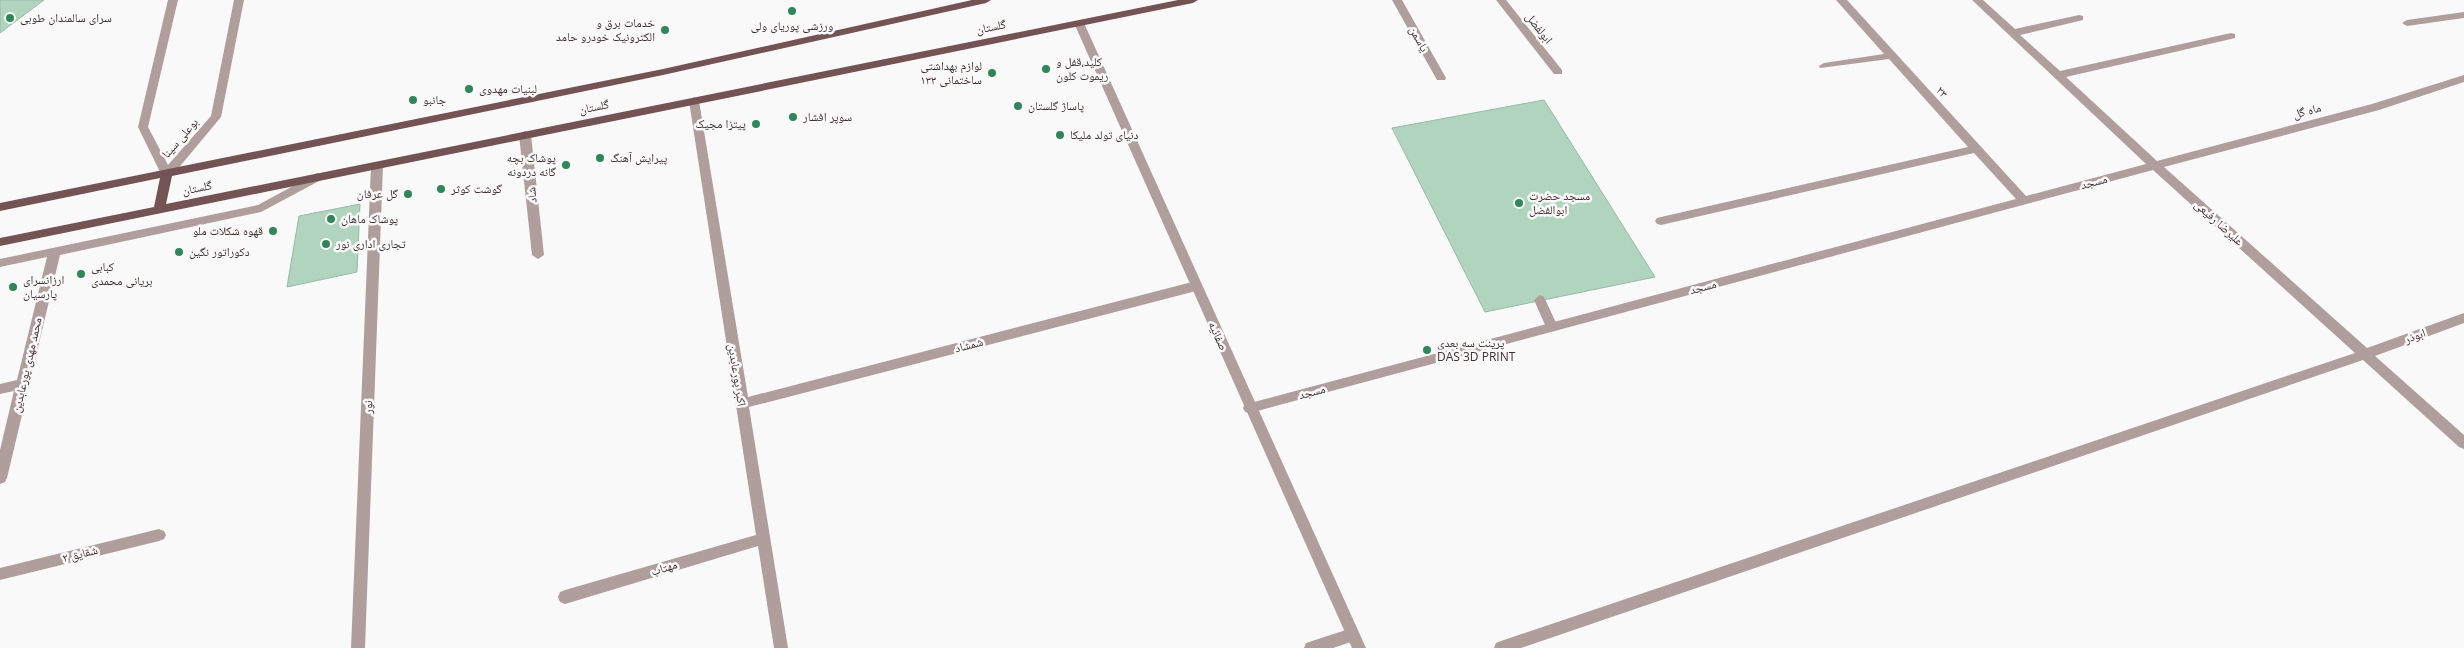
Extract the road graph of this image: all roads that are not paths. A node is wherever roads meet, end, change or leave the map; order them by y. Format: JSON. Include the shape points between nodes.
{"nodes":[{"id":1,"x":173,"y":0,"type":"edge"},
{"id":2,"x":239,"y":0,"type":"edge"},
{"id":3,"x":986,"y":0,"type":"edge"},
{"id":4,"x":1193,"y":0,"type":"edge"},
{"id":5,"x":1397,"y":0,"type":"edge"},
{"id":6,"x":1501,"y":0,"type":"edge"},
{"id":7,"x":1841,"y":0,"type":"edge"},
{"id":8,"x":1977,"y":0,"type":"edge"},
{"id":9,"x":2464,"y":15,"type":"edge"},
{"id":10,"x":2079,"y":18,"type":"dead end"},
{"id":11,"x":1079,"y":23,"type":"junction"},
{"id":12,"x":2408,"y":23,"type":"dead end"},
{"id":13,"x":2012,"y":33,"type":"junction"},
{"id":14,"x":2231,"y":36,"type":"dead end"},
{"id":15,"x":1890,"y":56,"type":"junction"},
{"id":16,"x":1824,"y":66,"type":"dead end"},
{"id":17,"x":1558,"y":72,"type":"dead end"},
{"id":18,"x":2058,"y":75,"type":"junction"},
{"id":19,"x":1441,"y":78,"type":"dead end"},
{"id":20,"x":2464,"y":78,"type":"edge"},
{"id":21,"x":694,"y":101,"type":"junction"},
{"id":22,"x":526,"y":135,"type":"junction"},
{"id":23,"x":1975,"y":149,"type":"junction"},
{"id":24,"x":377,"y":166,"type":"junction"},
{"id":25,"x":2156,"y":166,"type":"junction"},
{"id":26,"x":167,"y":174,"type":"junction"},
{"id":27,"x":318,"y":177,"type":"junction"},
{"id":28,"x":2024,"y":201,"type":"junction"},
{"id":29,"x":0,"y":207,"type":"edge"},
{"id":30,"x":159,"y":209,"type":"junction"},
{"id":31,"x":1661,"y":222,"type":"dead end"},
{"id":32,"x":0,"y":242,"type":"edge"},
{"id":33,"x":54,"y":252,"type":"junction"},
{"id":34,"x":538,"y":255,"type":"dead end"},
{"id":35,"x":0,"y":264,"type":"edge"},
{"id":36,"x":1196,"y":286,"type":"junction"},
{"id":37,"x":1540,"y":300,"type":"dead end"},
{"id":38,"x":2464,"y":318,"type":"edge"},
{"id":39,"x":1552,"y":327,"type":"junction"},
{"id":40,"x":2366,"y":354,"type":"junction"},
{"id":41,"x":23,"y":384,"type":"junction"},
{"id":42,"x":0,"y":389,"type":"edge"},
{"id":43,"x":741,"y":404,"type":"junction"},
{"id":44,"x":1250,"y":408,"type":"junction"},
{"id":45,"x":2464,"y":442,"type":"edge"},
{"id":46,"x":0,"y":478,"type":"edge"},
{"id":47,"x":159,"y":535,"type":"dead end"},
{"id":48,"x":762,"y":538,"type":"junction"},
{"id":49,"x":0,"y":574,"type":"edge"},
{"id":50,"x":565,"y":597,"type":"dead end"},
{"id":51,"x":1355,"y":641,"type":"edge"},
{"id":52,"x":358,"y":648,"type":"edge"},
{"id":53,"x":781,"y":648,"type":"edge"},
{"id":54,"x":1311,"y":648,"type":"edge"},
{"id":55,"x":1501,"y":648,"type":"edge"}],
"edges":[{"from":1,"to":26,"type":"street","name":"بوعلی سینا","via":[[143,127]]},
{"from":2,"to":26,"type":"street","name":"بوعلی سینا","via":[[216,117]]},
{"from":3,"to":26,"type":"main road","name":"گلستان","via":[[663,72]]},
{"from":4,"to":11,"type":"main road","name":"گلستان"},
{"from":5,"to":19,"type":"street","name":"یاسمن"},
{"from":6,"to":17,"type":"street","name":"ابولفضل"},
{"from":7,"to":15,"type":"street","name":"۲۳"},
{"from":8,"to":13,"type":"street","name":"علیرضا رفیعی"},
{"from":9,"to":12,"type":"street"},
{"from":10,"to":13,"type":"street"},
{"from":11,"to":21,"type":"main road","name":"گلستان"},
{"from":11,"to":36,"type":"street","name":"صفائیه"},
{"from":13,"to":18,"type":"street","name":"علیرضا رفیعی"},
{"from":14,"to":18,"type":"street"},
{"from":15,"to":16,"type":"street"},
{"from":15,"to":23,"type":"street","name":"۲۳"},
{"from":18,"to":25,"type":"street","name":"علیرضا رفیعی"},
{"from":20,"to":25,"type":"street","name":"ماه گل","via":[[2375,107]]},
{"from":21,"to":22,"type":"main road","name":"گلستان"},
{"from":21,"to":43,"type":"street","name":"اکبر پورعابدین"},
{"from":22,"to":24,"type":"main road","name":"گلستان"},
{"from":22,"to":34,"type":"street","name":"شاد"},
{"from":23,"to":28,"type":"street","name":"۲۳"},
{"from":23,"to":31,"type":"street"},
{"from":24,"to":27,"type":"main road","name":"گلستان"},
{"from":24,"to":52,"type":"street","name":"نور"},
{"from":25,"to":28,"type":"street","name":"مسجد"},
{"from":25,"to":40,"type":"street","name":"علیرضا رفیعی"},
{"from":26,"to":29,"type":"main road","name":"گلستان"},
{"from":26,"to":30,"type":"main road"},
{"from":27,"to":30,"type":"main road","name":"گلستان"},
{"from":27,"to":33,"type":"street","via":[[261,208]]},
{"from":28,"to":39,"type":"street","name":"مسجد"},
{"from":30,"to":32,"type":"main road","name":"گلستان"},
{"from":33,"to":35,"type":"street"},
{"from":33,"to":41,"type":"street","name":"محمد مهدی پورعابدین"},
{"from":36,"to":43,"type":"street","name":"شمشاد"},
{"from":36,"to":44,"type":"street","name":"صفائیه"},
{"from":37,"to":39,"type":"street"},
{"from":38,"to":40,"type":"street","name":"ابوذر"},
{"from":39,"to":44,"type":"street","name":"مسجد"},
{"from":40,"to":45,"type":"street","name":"علیرضا رفیعی"},
{"from":40,"to":55,"type":"street","name":"ابوذر"},
{"from":41,"to":42,"type":"street"},
{"from":41,"to":46,"type":"street","name":"محمد مهدی پورعابدین"},
{"from":43,"to":48,"type":"street","name":"اکبر پورعابدین"},
{"from":44,"to":51,"type":"street","name":"صفائیه"},
{"from":47,"to":49,"type":"street","name":"شقایق ۲"},
{"from":48,"to":50,"type":"street","name":"مهتاب"},
{"from":48,"to":53,"type":"street","name":"اکبر پورعابدین"},
{"from":51,"to":54,"type":"street"}]}
